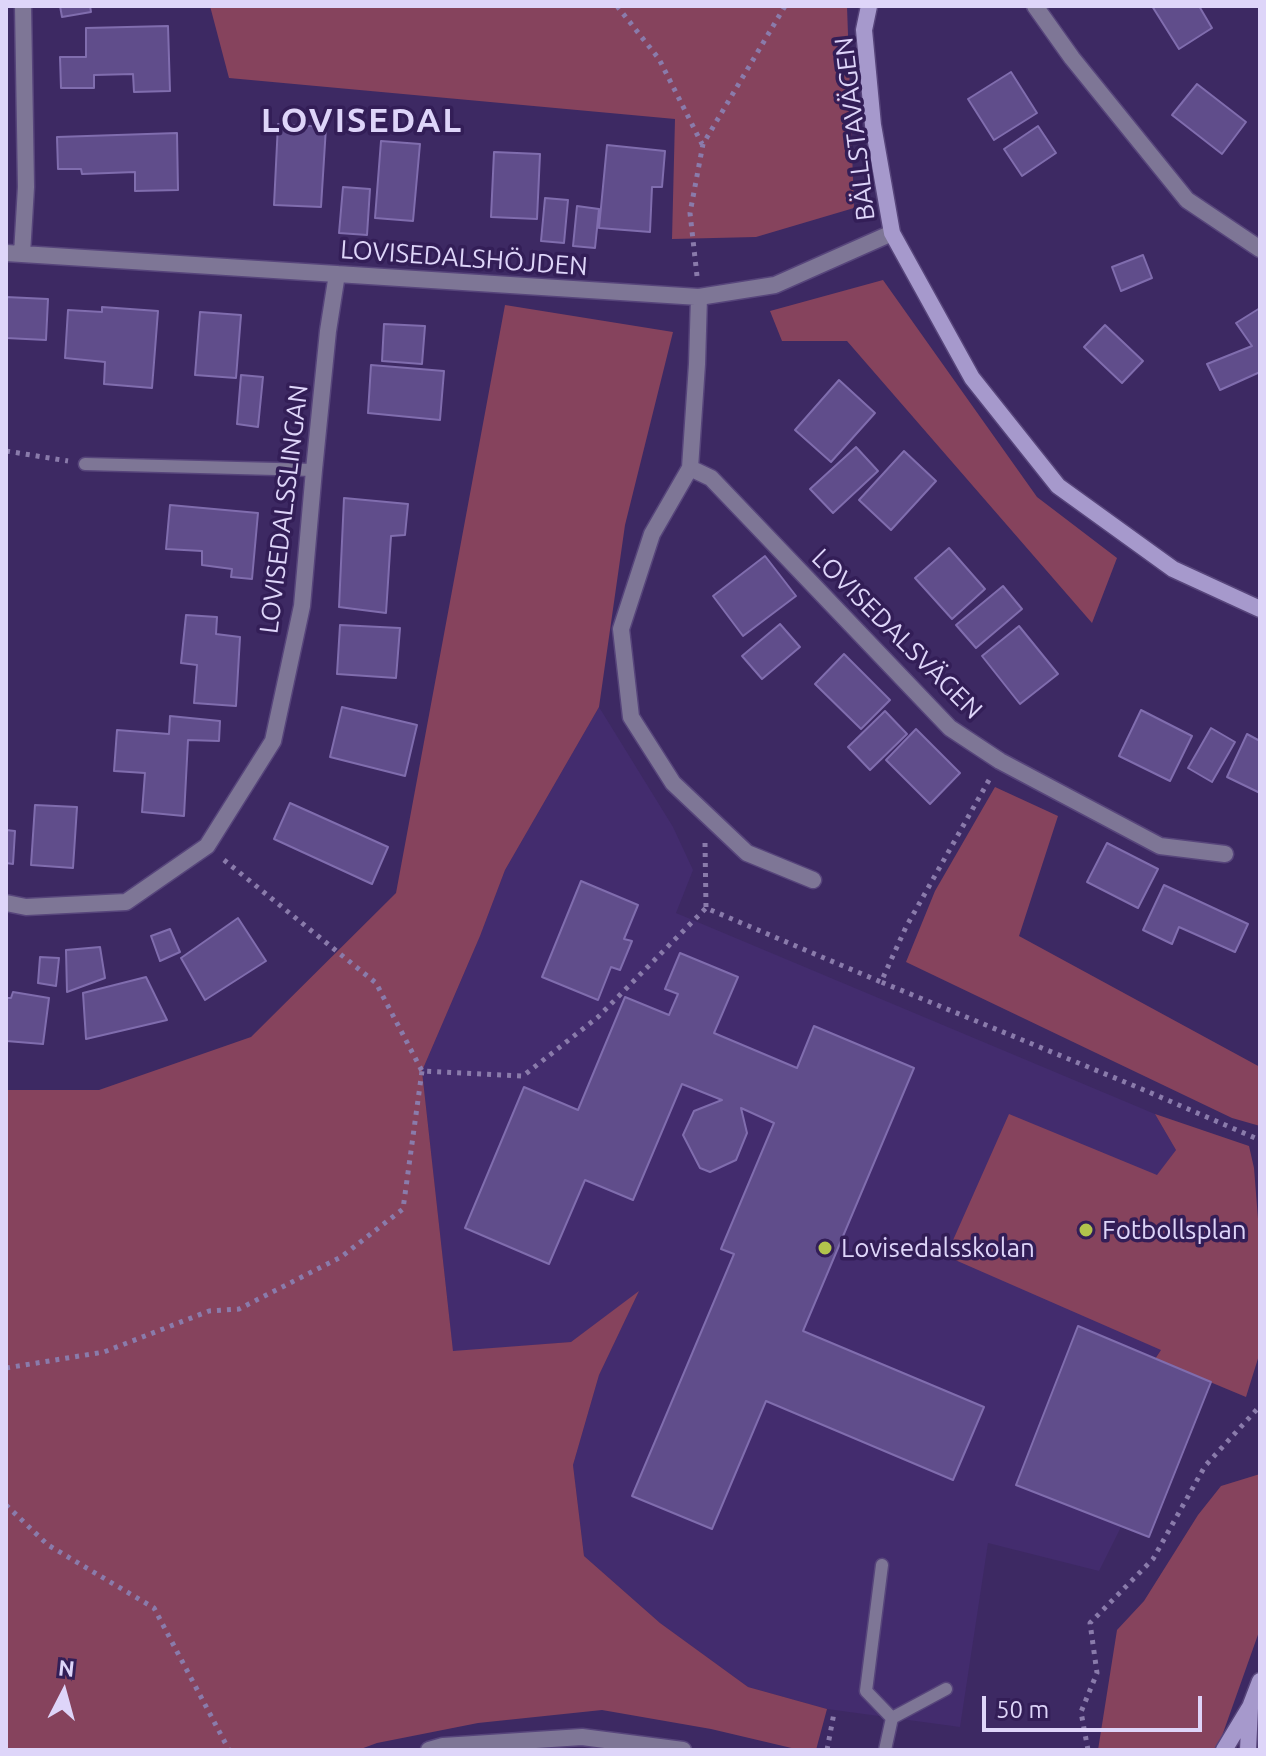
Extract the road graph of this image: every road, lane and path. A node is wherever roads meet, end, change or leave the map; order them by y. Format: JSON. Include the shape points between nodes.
{"nodes":[{"id":1,"x":23,"y":6,"type":"edge"},
{"id":2,"x":617,"y":6,"type":"edge"},
{"id":3,"x":785,"y":6,"type":"edge"},
{"id":4,"x":869,"y":6,"type":"edge"},
{"id":5,"x":1035,"y":6,"type":"edge"},
{"id":6,"x":703,"y":144,"type":"junction"},
{"id":7,"x":892,"y":233,"type":"junction"},
{"id":8,"x":1260,"y":249,"type":"edge"},
{"id":9,"x":14,"y":253,"type":"edge"},
{"id":10,"x":337,"y":274,"type":"junction"},
{"id":11,"x":699,"y":297,"type":"junction"},
{"id":12,"x":6,"y":451,"type":"edge"},
{"id":13,"x":85,"y":464,"type":"joint"},
{"id":14,"x":690,"y":468,"type":"junction"},
{"id":15,"x":314,"y":470,"type":"junction"},
{"id":16,"x":1260,"y":609,"type":"edge"},
{"id":17,"x":1000,"y":761,"type":"junction"},
{"id":18,"x":705,"y":813,"type":"junction"},
{"id":19,"x":207,"y":846,"type":"junction"},
{"id":20,"x":1225,"y":854,"type":"dead end"},
{"id":21,"x":813,"y":880,"type":"dead end"},
{"id":22,"x":6,"y":903,"type":"edge"},
{"id":23,"x":706,"y":908,"type":"junction"},
{"id":24,"x":881,"y":982,"type":"junction"},
{"id":25,"x":422,"y":1071,"type":"junction"},
{"id":26,"x":1260,"y":1140,"type":"edge"},
{"id":27,"x":6,"y":1368,"type":"edge"},
{"id":28,"x":1260,"y":1406,"type":"edge"},
{"id":29,"x":6,"y":1505,"type":"edge"},
{"id":30,"x":882,"y":1565,"type":"dead end"},
{"id":31,"x":1260,"y":1681,"type":"edge"},
{"id":32,"x":946,"y":1689,"type":"dead end"},
{"id":33,"x":1250,"y":1707,"type":"junction"},
{"id":34,"x":834,"y":1713,"type":"dead end"},
{"id":35,"x":892,"y":1718,"type":"junction"},
{"id":36,"x":229,"y":1750,"type":"edge"},
{"id":37,"x":429,"y":1750,"type":"edge"},
{"id":38,"x":683,"y":1750,"type":"edge"},
{"id":39,"x":827,"y":1750,"type":"edge"},
{"id":40,"x":885,"y":1750,"type":"edge"},
{"id":41,"x":1088,"y":1750,"type":"edge"},
{"id":42,"x":1224,"y":1750,"type":"edge"},
{"id":43,"x":1248,"y":1750,"type":"edge"}],
"edges":[{"from":1,"to":9,"type":"street","name":"LOVISEDALSHÖJDEN","via":[[26,187]]},
{"from":2,"to":6,"type":"path","via":[[659,59]]},
{"from":3,"to":6,"type":"path"},
{"from":4,"to":7,"type":"street","name":"BÄLLSTAVÄGEN","via":[[864,30],[872,109]]},
{"from":5,"to":8,"type":"street","via":[[1187,200]]},
{"from":6,"to":11,"type":"path","via":[[690,213]]},
{"from":7,"to":11,"type":"street","name":"LOVISEDALSHÖJDEN","via":[[775,285]]},
{"from":7,"to":16,"type":"street","name":"BÄLLSTAVÄGEN","via":[[972,378],[1058,486],[1173,569]]},
{"from":9,"to":10,"type":"street","name":"LOVISEDALSHÖJDEN"},
{"from":10,"to":11,"type":"street","name":"LOVISEDALSHÖJDEN"},
{"from":10,"to":15,"type":"street","name":"LOVISEDALSSLINGAN"},
{"from":11,"to":14,"type":"street"},
{"from":12,"to":13,"type":"path"},
{"from":13,"to":15,"type":"lane"},
{"from":14,"to":17,"type":"street","name":"LOVISEDALSVÄGEN","via":[[711,478],[950,728]]},
{"from":14,"to":18,"type":"street","via":[[652,534],[621,629],[631,717],[673,783]]},
{"from":15,"to":19,"type":"street","name":"LOVISEDALSSLINGAN","via":[[302,606],[273,741]]},
{"from":17,"to":20,"type":"street","name":"LOVISEDALSVÄGEN","via":[[1160,846]]},
{"from":17,"to":24,"type":"path","via":[[906,927]]},
{"from":18,"to":21,"type":"street","via":[[747,853]]},
{"from":18,"to":23,"type":"path"},
{"from":19,"to":22,"type":"street","name":"LOVISEDALSSLINGAN","via":[[126,902],[26,907]]},
{"from":19,"to":25,"type":"path","via":[[376,983]]},
{"from":23,"to":24,"type":"path"},
{"from":23,"to":25,"type":"path","via":[[598,1017],[523,1076]]},
{"from":24,"to":26,"type":"path"},
{"from":25,"to":27,"type":"path","via":[[403,1209],[341,1257],[239,1309],[209,1311],[104,1352]]},
{"from":28,"to":41,"type":"path","via":[[1205,1466],[1153,1559],[1090,1623],[1097,1673],[1081,1712]]},
{"from":29,"to":36,"type":"path","via":[[48,1545],[154,1608]]},
{"from":30,"to":35,"type":"lane","via":[[866,1691]]},
{"from":31,"to":33,"type":"street"},
{"from":32,"to":35,"type":"lane"},
{"from":33,"to":42,"type":"street"},
{"from":33,"to":43,"type":"street"},
{"from":34,"to":39,"type":"path"},
{"from":35,"to":40,"type":"lane"},
{"from":37,"to":38,"type":"street","via":[[582,1737]]}]}
